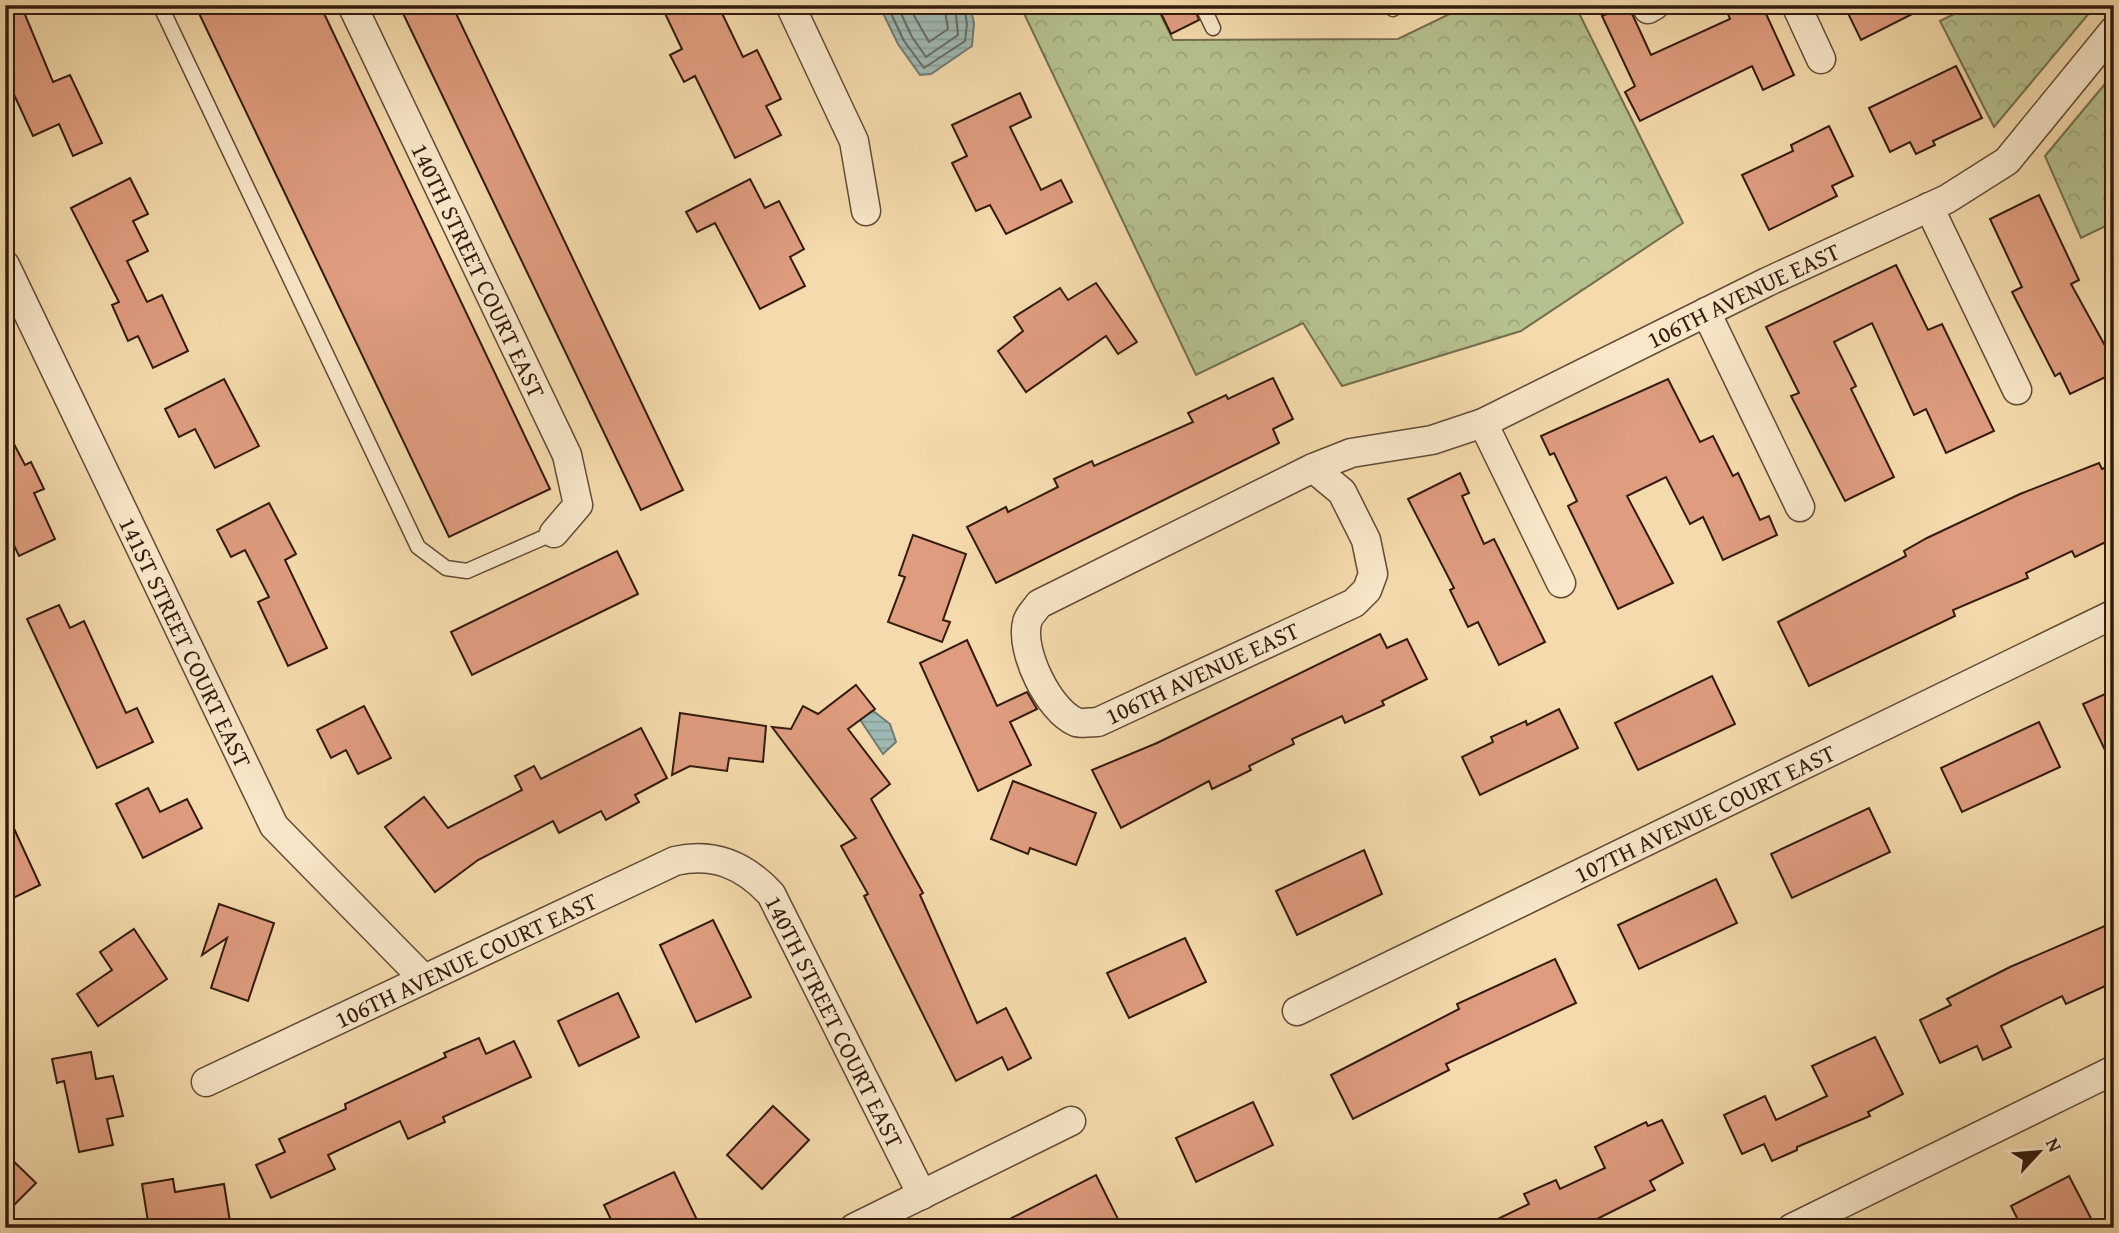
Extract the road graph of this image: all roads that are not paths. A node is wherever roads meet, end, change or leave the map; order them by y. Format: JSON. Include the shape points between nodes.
{"nodes":[{"id":1,"x":160,"y":5,"type":"edge"},
{"id":2,"x":352,"y":5,"type":"edge"},
{"id":3,"x":790,"y":5,"type":"edge"},
{"id":4,"x":1202,"y":5,"type":"edge"},
{"id":5,"x":1796,"y":5,"type":"edge"},
{"id":6,"x":1213,"y":28,"type":"dead end"},
{"id":7,"x":2114,"y":30,"type":"edge"},
{"id":8,"x":1821,"y":58,"type":"dead end"},
{"id":9,"x":1929,"y":207,"type":"junction"},
{"id":10,"x":866,"y":211,"type":"dead end"},
{"id":11,"x":5,"y":265,"type":"edge"},
{"id":12,"x":1706,"y":312,"type":"junction"},
{"id":13,"x":2017,"y":390,"type":"dead end"},
{"id":14,"x":1483,"y":423,"type":"junction"},
{"id":15,"x":1313,"y":468,"type":"junction"},
{"id":16,"x":1800,"y":507,"type":"dead end"},
{"id":17,"x":554,"y":533,"type":"joint"},
{"id":18,"x":1561,"y":583,"type":"dead end"},
{"id":19,"x":2114,"y":614,"type":"edge"},
{"id":20,"x":730,"y":863,"type":"joint"},
{"id":21,"x":424,"y":979,"type":"junction"},
{"id":22,"x":1297,"y":1011,"type":"dead end"},
{"id":23,"x":2114,"y":1070,"type":"edge"},
{"id":24,"x":206,"y":1082,"type":"dead end"},
{"id":25,"x":1071,"y":1121,"type":"dead end"},
{"id":26,"x":922,"y":1195,"type":"junction"},
{"id":27,"x":854,"y":1228,"type":"edge"},
{"id":28,"x":1792,"y":1228,"type":"edge"}],
"edges":[{"from":1,"to":17,"type":"lane","via":[[418,547],[446,568],[467,571]]},
{"from":2,"to":17,"type":"street","name":"140TH STREET COURT EAST","via":[[567,455],[578,505]]},
{"from":3,"to":10,"type":"street","via":[[854,141]]},
{"from":4,"to":6,"type":"lane"},
{"from":5,"to":8,"type":"street"},
{"from":7,"to":9,"type":"street","name":"106TH AVENUE EAST","via":[[2007,161]]},
{"from":9,"to":12,"type":"street","name":"106TH AVENUE EAST"},
{"from":9,"to":13,"type":"street"},
{"from":11,"to":21,"type":"street","name":"141ST STREET COURT EAST","via":[[274,826]]},
{"from":12,"to":14,"type":"street","name":"106TH AVENUE EAST"},
{"from":12,"to":16,"type":"street"},
{"from":14,"to":15,"type":"street","name":"106TH AVENUE EAST","via":[[1432,440],[1351,453]]},
{"from":14,"to":18,"type":"street"},
{"from":15,"to":15,"type":"street","name":"106TH AVENUE EAST","via":[[1039,604],[1027,621],[1026,642],[1038,678],[1060,709],[1077,723],[1098,722],[1354,603],[1367,590],[1373,574],[1366,540],[1342,492]]},
{"from":19,"to":22,"type":"street","name":"107TH AVENUE COURT EAST"},
{"from":20,"to":21,"type":"street","name":"106TH AVENUE COURT EAST","via":[[703,857],[675,861]]},
{"from":20,"to":26,"type":"street","name":"140TH STREET COURT EAST","via":[[756,878],[771,894]]},
{"from":21,"to":24,"type":"street","name":"106TH AVENUE COURT EAST"},
{"from":23,"to":28,"type":"street"},
{"from":25,"to":26,"type":"street"},
{"from":26,"to":27,"type":"street"}]}
